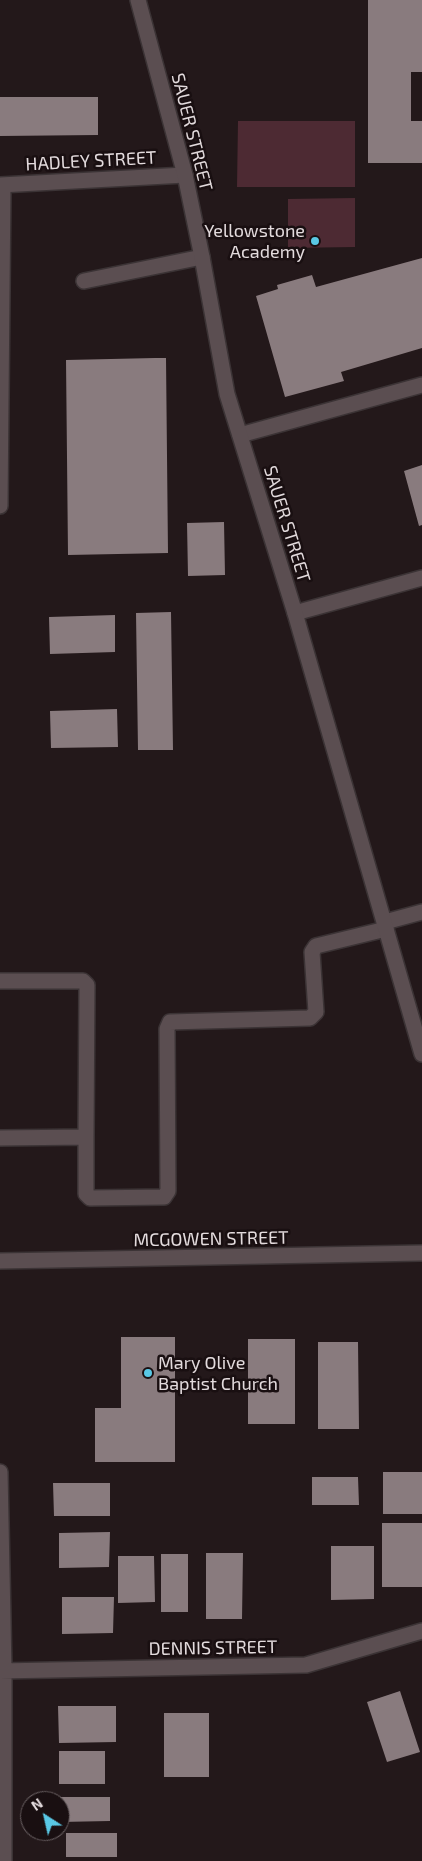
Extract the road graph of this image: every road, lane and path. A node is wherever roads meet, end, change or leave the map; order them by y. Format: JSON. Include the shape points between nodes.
{"nodes":[{"id":1,"x":138,"y":0,"type":"edge"},
{"id":2,"x":185,"y":175,"type":"junction"},
{"id":3,"x":2,"y":185,"type":"edge"},
{"id":4,"x":202,"y":257,"type":"junction"},
{"id":5,"x":84,"y":281,"type":"dead end"},
{"id":6,"x":422,"y":385,"type":"edge"},
{"id":7,"x":240,"y":435,"type":"junction"},
{"id":8,"x":0,"y":506,"type":"edge"},
{"id":9,"x":422,"y":578,"type":"edge"},
{"id":10,"x":295,"y":613,"type":"junction"},
{"id":11,"x":422,"y":912,"type":"edge"},
{"id":12,"x":386,"y":925,"type":"junction"},
{"id":13,"x":0,"y":981,"type":"edge"},
{"id":14,"x":422,"y":1054,"type":"edge"},
{"id":15,"x":86,"y":1137,"type":"junction"},
{"id":16,"x":0,"y":1138,"type":"edge"},
{"id":17,"x":422,"y":1253,"type":"edge"},
{"id":18,"x":0,"y":1262,"type":"edge"},
{"id":19,"x":0,"y":1472,"type":"edge"},
{"id":20,"x":422,"y":1631,"type":"edge"},
{"id":21,"x":2,"y":1671,"type":"edge"},
{"id":22,"x":4,"y":1861,"type":"edge"}],
"edges":[{"from":1,"to":2,"type":"street","name":"SAUER STREET"},
{"from":2,"to":3,"type":"street","name":"HADLEY STREET"},
{"from":2,"to":4,"type":"street","name":"SAUER STREET"},
{"from":3,"to":8,"type":"street"},
{"from":4,"to":5,"type":"street"},
{"from":4,"to":7,"type":"street","name":"SAUER STREET","via":[[227,394]]},
{"from":6,"to":7,"type":"street"},
{"from":7,"to":10,"type":"street","name":"SAUER STREET"},
{"from":9,"to":10,"type":"street"},
{"from":10,"to":12,"type":"street","name":"SAUER STREET"},
{"from":11,"to":12,"type":"street"},
{"from":12,"to":14,"type":"street","name":"SAUER STREET"},
{"from":12,"to":15,"type":"street","via":[[316,946],[312,952],[316,1012],[310,1018],[170,1022],[167,1029],[168,1191],[164,1197],[90,1198],[86,1194]]},
{"from":13,"to":15,"type":"street","via":[[83,980],[87,986]]},
{"from":15,"to":16,"type":"street"},
{"from":17,"to":18,"type":"street","name":"MCGOWEN STREET"},
{"from":19,"to":21,"type":"street"},
{"from":20,"to":21,"type":"street","name":"DENNIS STREET","via":[[306,1665]]},
{"from":21,"to":22,"type":"street"}]}
